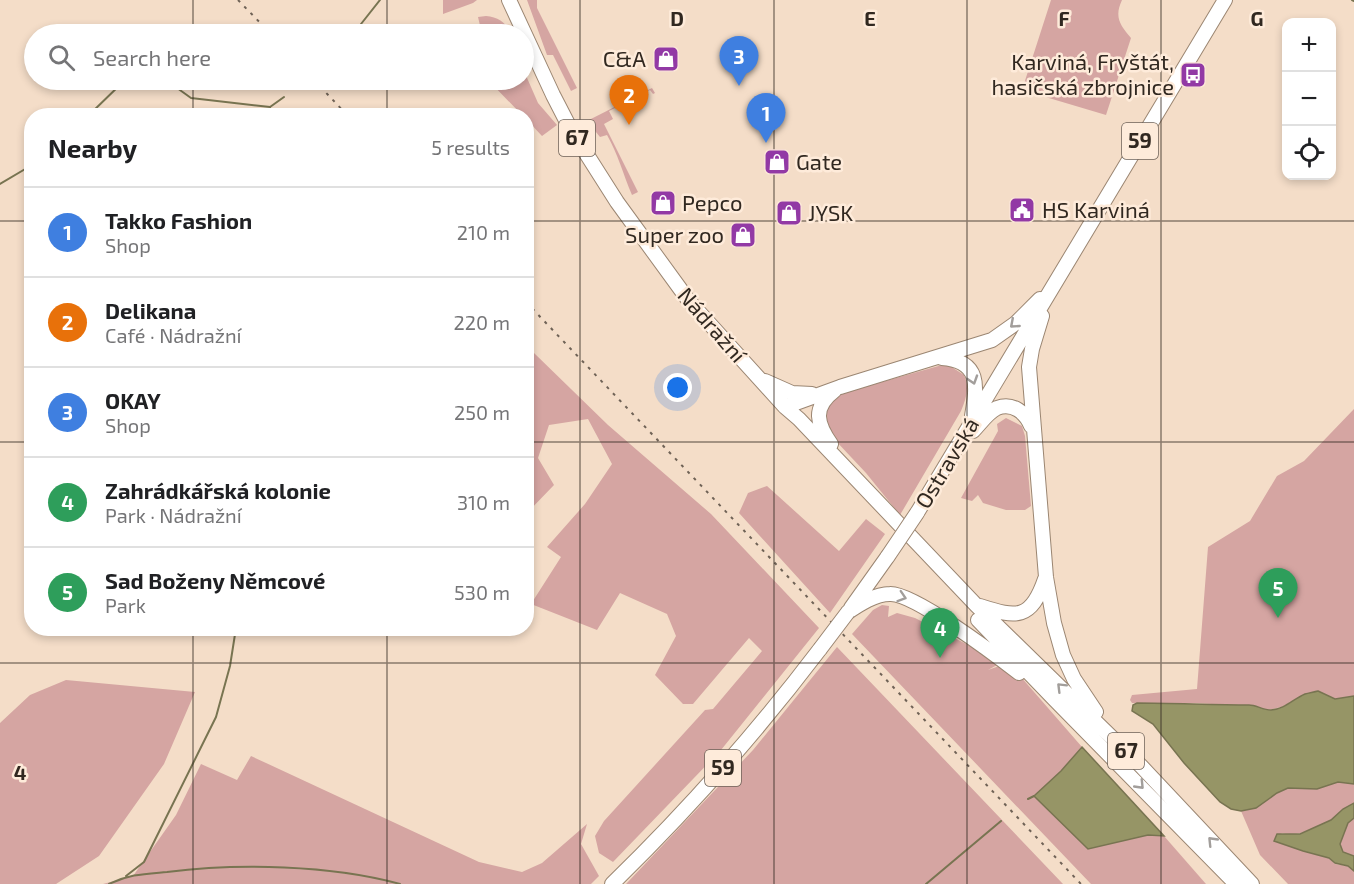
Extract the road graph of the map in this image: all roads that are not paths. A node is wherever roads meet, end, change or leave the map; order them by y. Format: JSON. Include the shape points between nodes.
{"nodes":[{"id":1,"x":509,"y":0,"type":"edge"},
{"id":2,"x":1225,"y":0,"type":"edge"},
{"id":3,"x":520,"y":24,"type":"edge"},
{"id":4,"x":534,"y":54,"type":"edge"},
{"id":5,"x":1056,"y":283,"type":"junction"},
{"id":6,"x":1047,"y":297,"type":"junction"},
{"id":7,"x":937,"y":358,"type":"junction"},
{"id":8,"x":756,"y":377,"type":"junction"},
{"id":9,"x":840,"y":387,"type":"junction"},
{"id":10,"x":826,"y":392,"type":"junction"},
{"id":11,"x":785,"y":407,"type":"junction"},
{"id":12,"x":970,"y":426,"type":"junction"},
{"id":13,"x":1033,"y":430,"type":"junction"},
{"id":14,"x":958,"y":445,"type":"junction"},
{"id":15,"x":849,"y":471,"type":"junction"},
{"id":16,"x":1046,"y":577,"type":"junction"},
{"id":17,"x":1050,"y":603,"type":"junction"},
{"id":18,"x":974,"y":609,"type":"junction"},
{"id":19,"x":848,"y":612,"type":"junction"},
{"id":20,"x":994,"y":623,"type":"junction"},
{"id":21,"x":1054,"y":699,"type":"junction"},
{"id":22,"x":1141,"y":766,"type":"junction"},
{"id":23,"x":612,"y":884,"type":"edge"},
{"id":24,"x":1236,"y":884,"type":"edge"},
{"id":25,"x":1252,"y":884,"type":"edge"}],
"edges":[{"from":1,"to":3,"type":"main road","name":"Nádražní","number":"67"},
{"from":2,"to":5,"type":"main road","name":"Ostravská","number":"59"},
{"from":4,"to":8,"type":"main road","name":"Nádražní","number":"67","via":[[553,95],[605,183],[662,266]]},
{"from":5,"to":6,"type":"main road","name":"Ostravská","number":"59"},
{"from":5,"to":7,"type":"main road","one_way":true,"via":[[997,337]]},
{"from":6,"to":12,"type":"main road","name":"Ostravská","number":"59"},
{"from":6,"to":13,"type":"main road","via":[[1030,362]]},
{"from":7,"to":9,"type":"main road","number":"67"},
{"from":7,"to":12,"type":"main road","one_way":true,"via":[[963,363],[975,377]]},
{"from":8,"to":10,"type":"main road","number":"67","via":[[799,394]]},
{"from":8,"to":11,"type":"main road","name":"Nádražní","number":"67"},
{"from":9,"to":10,"type":"main road","number":"67"},
{"from":9,"to":15,"type":"main road","via":[[823,402],[820,424]]},
{"from":10,"to":11,"type":"main road","number":"67"},
{"from":11,"to":15,"type":"main road","name":"Nádražní","number":"67"},
{"from":11,"to":18,"type":"main road","number":"67","via":[[795,423]]},
{"from":12,"to":14,"type":"main road","name":"Ostravská","number":"59"},
{"from":13,"to":14,"type":"main road","via":[[1024,413],[1003,407],[994,410]]},
{"from":13,"to":16,"type":"main road"},
{"from":14,"to":19,"type":"main road","name":"Ostravská","number":"59","bridge":true},
{"from":15,"to":18,"type":"main road","name":"Nádražní","number":"67"},
{"from":16,"to":17,"type":"main road"},
{"from":16,"to":18,"type":"main road","via":[[1037,600],[1023,612]]},
{"from":17,"to":20,"type":"main road","via":[[1029,617]]},
{"from":17,"to":22,"type":"main road","via":[[1063,655],[1074,679]]},
{"from":18,"to":20,"type":"main road","number":"67"},
{"from":18,"to":21,"type":"main road","number":"67"},
{"from":19,"to":21,"type":"main road","one_way":true,"via":[[880,596],[905,597],[999,657]]},
{"from":19,"to":23,"type":"main road","name":"Ostravská","number":"59","bridge":true,"via":[[728,762]]},
{"from":22,"to":20,"type":"main road","number":"67","one_way":true},
{"from":21,"to":24,"type":"main road","number":"67","one_way":true},
{"from":25,"to":22,"type":"main road","number":"67","one_way":true}]}
